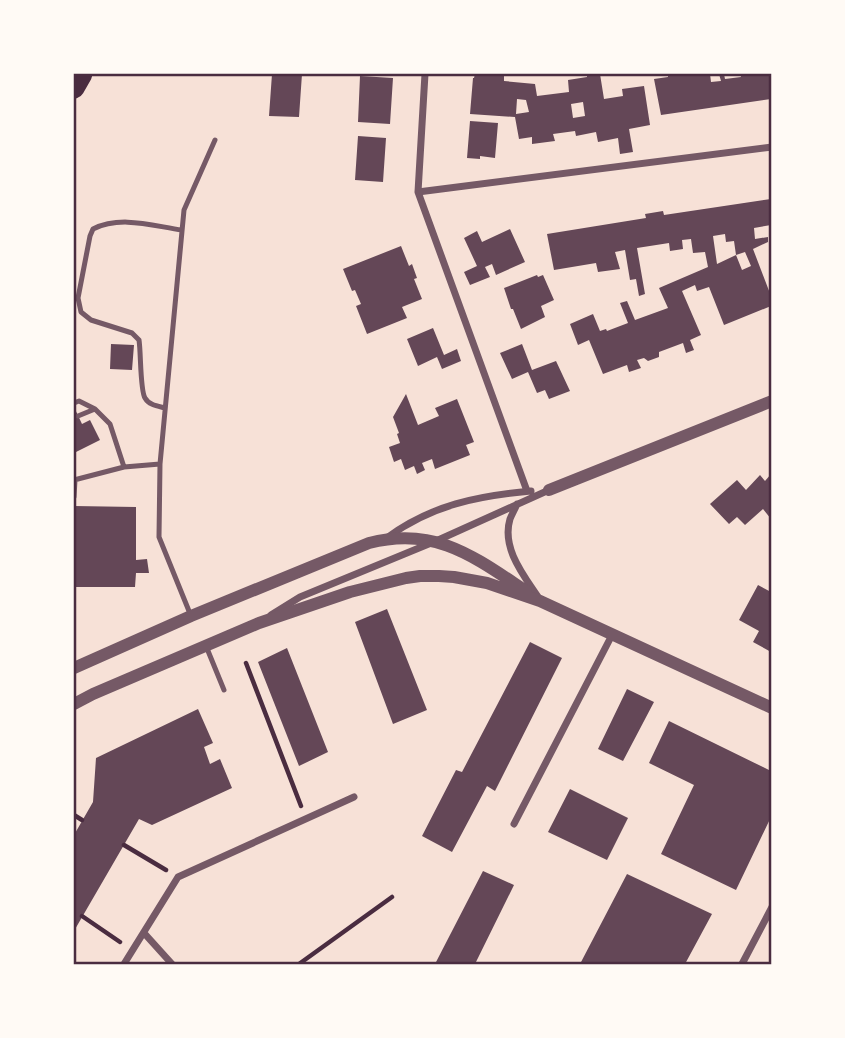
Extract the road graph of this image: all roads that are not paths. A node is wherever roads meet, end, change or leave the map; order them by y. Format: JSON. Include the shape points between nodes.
{"nodes":[{"id":1,"x":82,"y":74,"type":"edge"},
{"id":2,"x":425,"y":74,"type":"edge"},
{"id":3,"x":74,"y":88,"type":"edge"},
{"id":4,"x":215,"y":140,"type":"dead end"},
{"id":5,"x":772,"y":146,"type":"edge"},
{"id":6,"x":418,"y":191,"type":"junction"},
{"id":7,"x":182,"y":230,"type":"junction"},
{"id":8,"x":772,"y":401,"type":"edge"},
{"id":9,"x":74,"y":403,"type":"edge"},
{"id":10,"x":165,"y":408,"type":"junction"},
{"id":11,"x":95,"y":409,"type":"junction"},
{"id":12,"x":78,"y":416,"type":"dead end"},
{"id":13,"x":160,"y":464,"type":"junction"},
{"id":14,"x":124,"y":467,"type":"junction"},
{"id":15,"x":74,"y":480,"type":"edge"},
{"id":16,"x":549,"y":490,"type":"junction"},
{"id":17,"x":527,"y":491,"type":"junction"},
{"id":18,"x":74,"y":497,"type":"edge"},
{"id":19,"x":517,"y":504,"type":"junction"},
{"id":20,"x":385,"y":539,"type":"junction"},
{"id":21,"x":436,"y":541,"type":"junction"},
{"id":22,"x":540,"y":601,"type":"junction"},
{"id":23,"x":191,"y":616,"type":"junction"},
{"id":24,"x":259,"y":623,"type":"junction"},
{"id":25,"x":612,"y":635,"type":"junction"},
{"id":26,"x":206,"y":646,"type":"junction"},
{"id":27,"x":74,"y":668,"type":"edge"},
{"id":28,"x":224,"y":690,"type":"dead end"},
{"id":29,"x":74,"y":704,"type":"edge"},
{"id":30,"x":772,"y":708,"type":"edge"},
{"id":31,"x":354,"y":797,"type":"dead end"},
{"id":32,"x":514,"y":824,"type":"dead end"},
{"id":33,"x":770,"y":912,"type":"edge"},
{"id":34,"x":144,"y":933,"type":"junction"},
{"id":35,"x":124,"y":964,"type":"edge"},
{"id":36,"x":172,"y":964,"type":"edge"},
{"id":37,"x":742,"y":964,"type":"edge"}],
"edges":[{"from":1,"to":3,"type":"highway"},
{"from":2,"to":6,"type":"street"},
{"from":4,"to":7,"type":"lane","via":[[184,210]]},
{"from":5,"to":6,"type":"street"},
{"from":6,"to":17,"type":"street"},
{"from":7,"to":10,"type":"lane"},
{"from":7,"to":10,"type":"lane","via":[[124,221],[93,229],[78,298],[81,312],[91,320],[132,333],[139,340],[144,397],[151,405]]},
{"from":8,"to":16,"type":"street"},
{"from":9,"to":11,"type":"lane"},
{"from":10,"to":13,"type":"lane"},
{"from":11,"to":12,"type":"lane"},
{"from":11,"to":14,"type":"lane","via":[[110,424]]},
{"from":13,"to":14,"type":"lane"},
{"from":13,"to":23,"type":"lane","via":[[159,537]]},
{"from":14,"to":15,"type":"lane"},
{"from":15,"to":18,"type":"lane"},
{"from":16,"to":17,"type":"street"},
{"from":16,"to":19,"type":"street"},
{"from":17,"to":20,"type":"street","via":[[438,509]]},
{"from":19,"to":21,"type":"street"},
{"from":19,"to":22,"type":"street","via":[[510,519],[510,547]]},
{"from":20,"to":21,"type":"street"},
{"from":20,"to":23,"type":"street"},
{"from":21,"to":22,"type":"street","via":[[462,551]]},
{"from":21,"to":24,"type":"street","via":[[300,597]]},
{"from":22,"to":24,"type":"street","via":[[487,583],[420,576],[350,592]]},
{"from":22,"to":25,"type":"street"},
{"from":23,"to":27,"type":"street"},
{"from":24,"to":26,"type":"street"},
{"from":25,"to":30,"type":"street"},
{"from":25,"to":32,"type":"street"},
{"from":26,"to":28,"type":"lane"},
{"from":26,"to":29,"type":"street"},
{"from":31,"to":34,"type":"street","via":[[178,877]]},
{"from":33,"to":37,"type":"street"},
{"from":34,"to":35,"type":"street"},
{"from":34,"to":36,"type":"street"}]}
